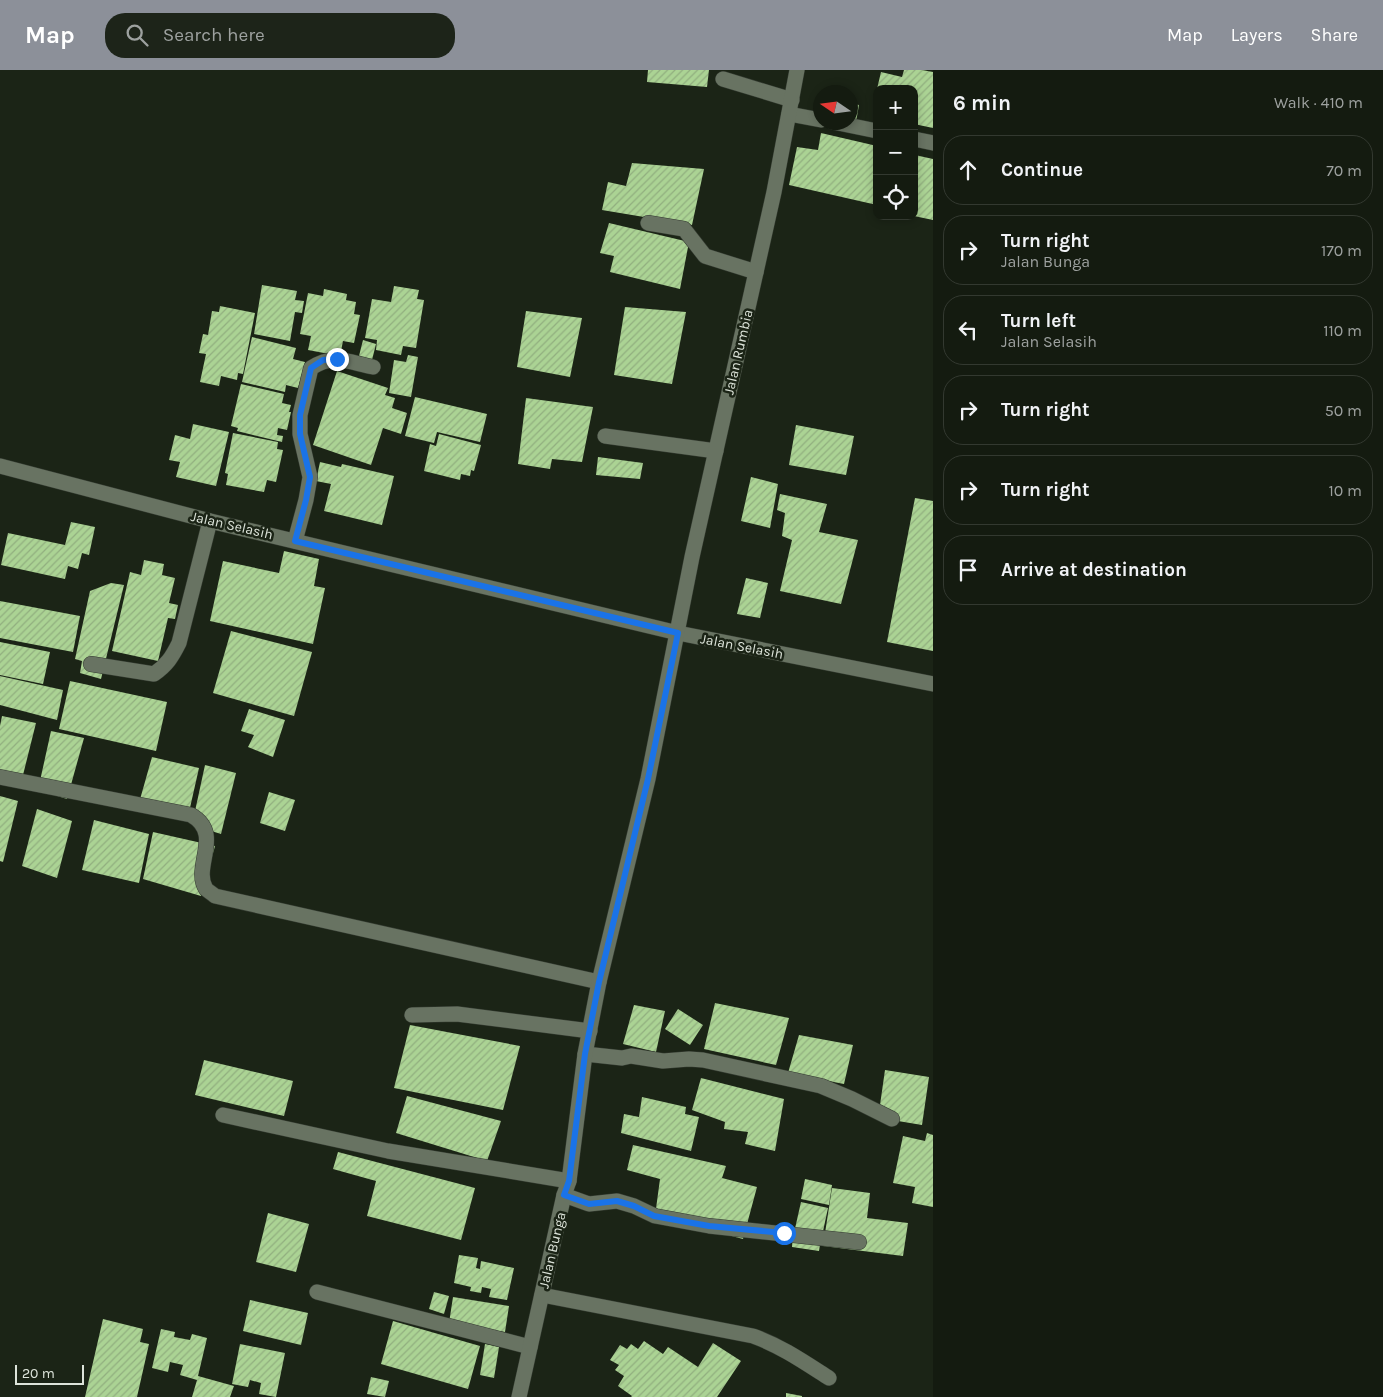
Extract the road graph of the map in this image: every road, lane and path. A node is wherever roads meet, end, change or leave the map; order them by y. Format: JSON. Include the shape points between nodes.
{"nodes":[{"id":1,"x":797,"y":70,"type":"edge"},
{"id":2,"x":723,"y":79,"type":"dead end"},
{"id":3,"x":790,"y":107,"type":"junction"},
{"id":4,"x":813,"y":117,"type":"edge"},
{"id":5,"x":858,"y":127,"type":"edge"},
{"id":6,"x":873,"y":130,"type":"edge"},
{"id":7,"x":918,"y":140,"type":"edge"},
{"id":8,"x":933,"y":142,"type":"edge"},
{"id":9,"x":648,"y":223,"type":"dead end"},
{"id":10,"x":756,"y":272,"type":"junction"},
{"id":11,"x":373,"y":367,"type":"dead end"},
{"id":12,"x":605,"y":436,"type":"dead end"},
{"id":13,"x":716,"y":451,"type":"junction"},
{"id":14,"x":0,"y":466,"type":"edge"},
{"id":15,"x":210,"y":521,"type":"junction"},
{"id":16,"x":295,"y":541,"type":"junction"},
{"id":17,"x":678,"y":633,"type":"junction"},
{"id":18,"x":91,"y":664,"type":"dead end"},
{"id":19,"x":933,"y":684,"type":"edge"},
{"id":20,"x":0,"y":777,"type":"edge"},
{"id":21,"x":599,"y":982,"type":"junction"},
{"id":22,"x":412,"y":1015,"type":"dead end"},
{"id":23,"x":590,"y":1031,"type":"junction"},
{"id":24,"x":585,"y":1054,"type":"junction"},
{"id":25,"x":223,"y":1115,"type":"dead end"},
{"id":26,"x":892,"y":1119,"type":"dead end"},
{"id":27,"x":567,"y":1188,"type":"junction"},
{"id":28,"x":859,"y":1242,"type":"dead end"},
{"id":29,"x":317,"y":1292,"type":"dead end"},
{"id":30,"x":542,"y":1295,"type":"junction"},
{"id":31,"x":530,"y":1347,"type":"junction"},
{"id":32,"x":829,"y":1378,"type":"dead end"},
{"id":33,"x":519,"y":1397,"type":"edge"}],
"edges":[{"from":1,"to":3,"type":"street","name":"Jalan Rumbia"},
{"from":2,"to":3,"type":"street"},
{"from":3,"to":4,"type":"street"},
{"from":3,"to":10,"type":"street","name":"Jalan Rumbia"},
{"from":5,"to":6,"type":"street"},
{"from":7,"to":8,"type":"street"},
{"from":9,"to":10,"type":"street","via":[[684,229],[705,256]]},
{"from":10,"to":13,"type":"street","name":"Jalan Rumbia"},
{"from":11,"to":16,"type":"street","via":[[337,359],[323,360],[311,368],[300,415],[300,434],[310,477]]},
{"from":12,"to":13,"type":"street"},
{"from":13,"to":17,"type":"street","name":"Jalan Rumbia"},
{"from":14,"to":15,"type":"street","name":"Jalan Selasih"},
{"from":15,"to":16,"type":"street","name":"Jalan Selasih"},
{"from":15,"to":18,"type":"street","via":[[179,643],[166,666],[154,674]]},
{"from":16,"to":17,"type":"street","name":"Jalan Selasih"},
{"from":17,"to":19,"type":"street","name":"Jalan Selasih"},
{"from":17,"to":21,"type":"street","name":"Jalan Bunga","via":[[648,779]]},
{"from":20,"to":21,"type":"street","via":[[191,815],[203,825],[207,836],[203,878],[206,888],[215,896]]},
{"from":21,"to":23,"type":"street","name":"Jalan Bunga"},
{"from":22,"to":23,"type":"street","via":[[457,1014]]},
{"from":23,"to":24,"type":"street","name":"Jalan Bunga"},
{"from":24,"to":26,"type":"street","via":[[662,1061],[703,1060],[820,1086]]},
{"from":24,"to":27,"type":"street","name":"Jalan Bunga"},
{"from":25,"to":27,"type":"street"},
{"from":27,"to":28,"type":"street","via":[[589,1204],[617,1201],[654,1216],[709,1226]]},
{"from":27,"to":30,"type":"street","name":"Jalan Bunga"},
{"from":29,"to":31,"type":"street"},
{"from":30,"to":31,"type":"street","name":"Jalan Bunga"},
{"from":30,"to":32,"type":"street","via":[[753,1336],[775,1344]]},
{"from":31,"to":33,"type":"street","name":"Jalan Bunga"}]}
